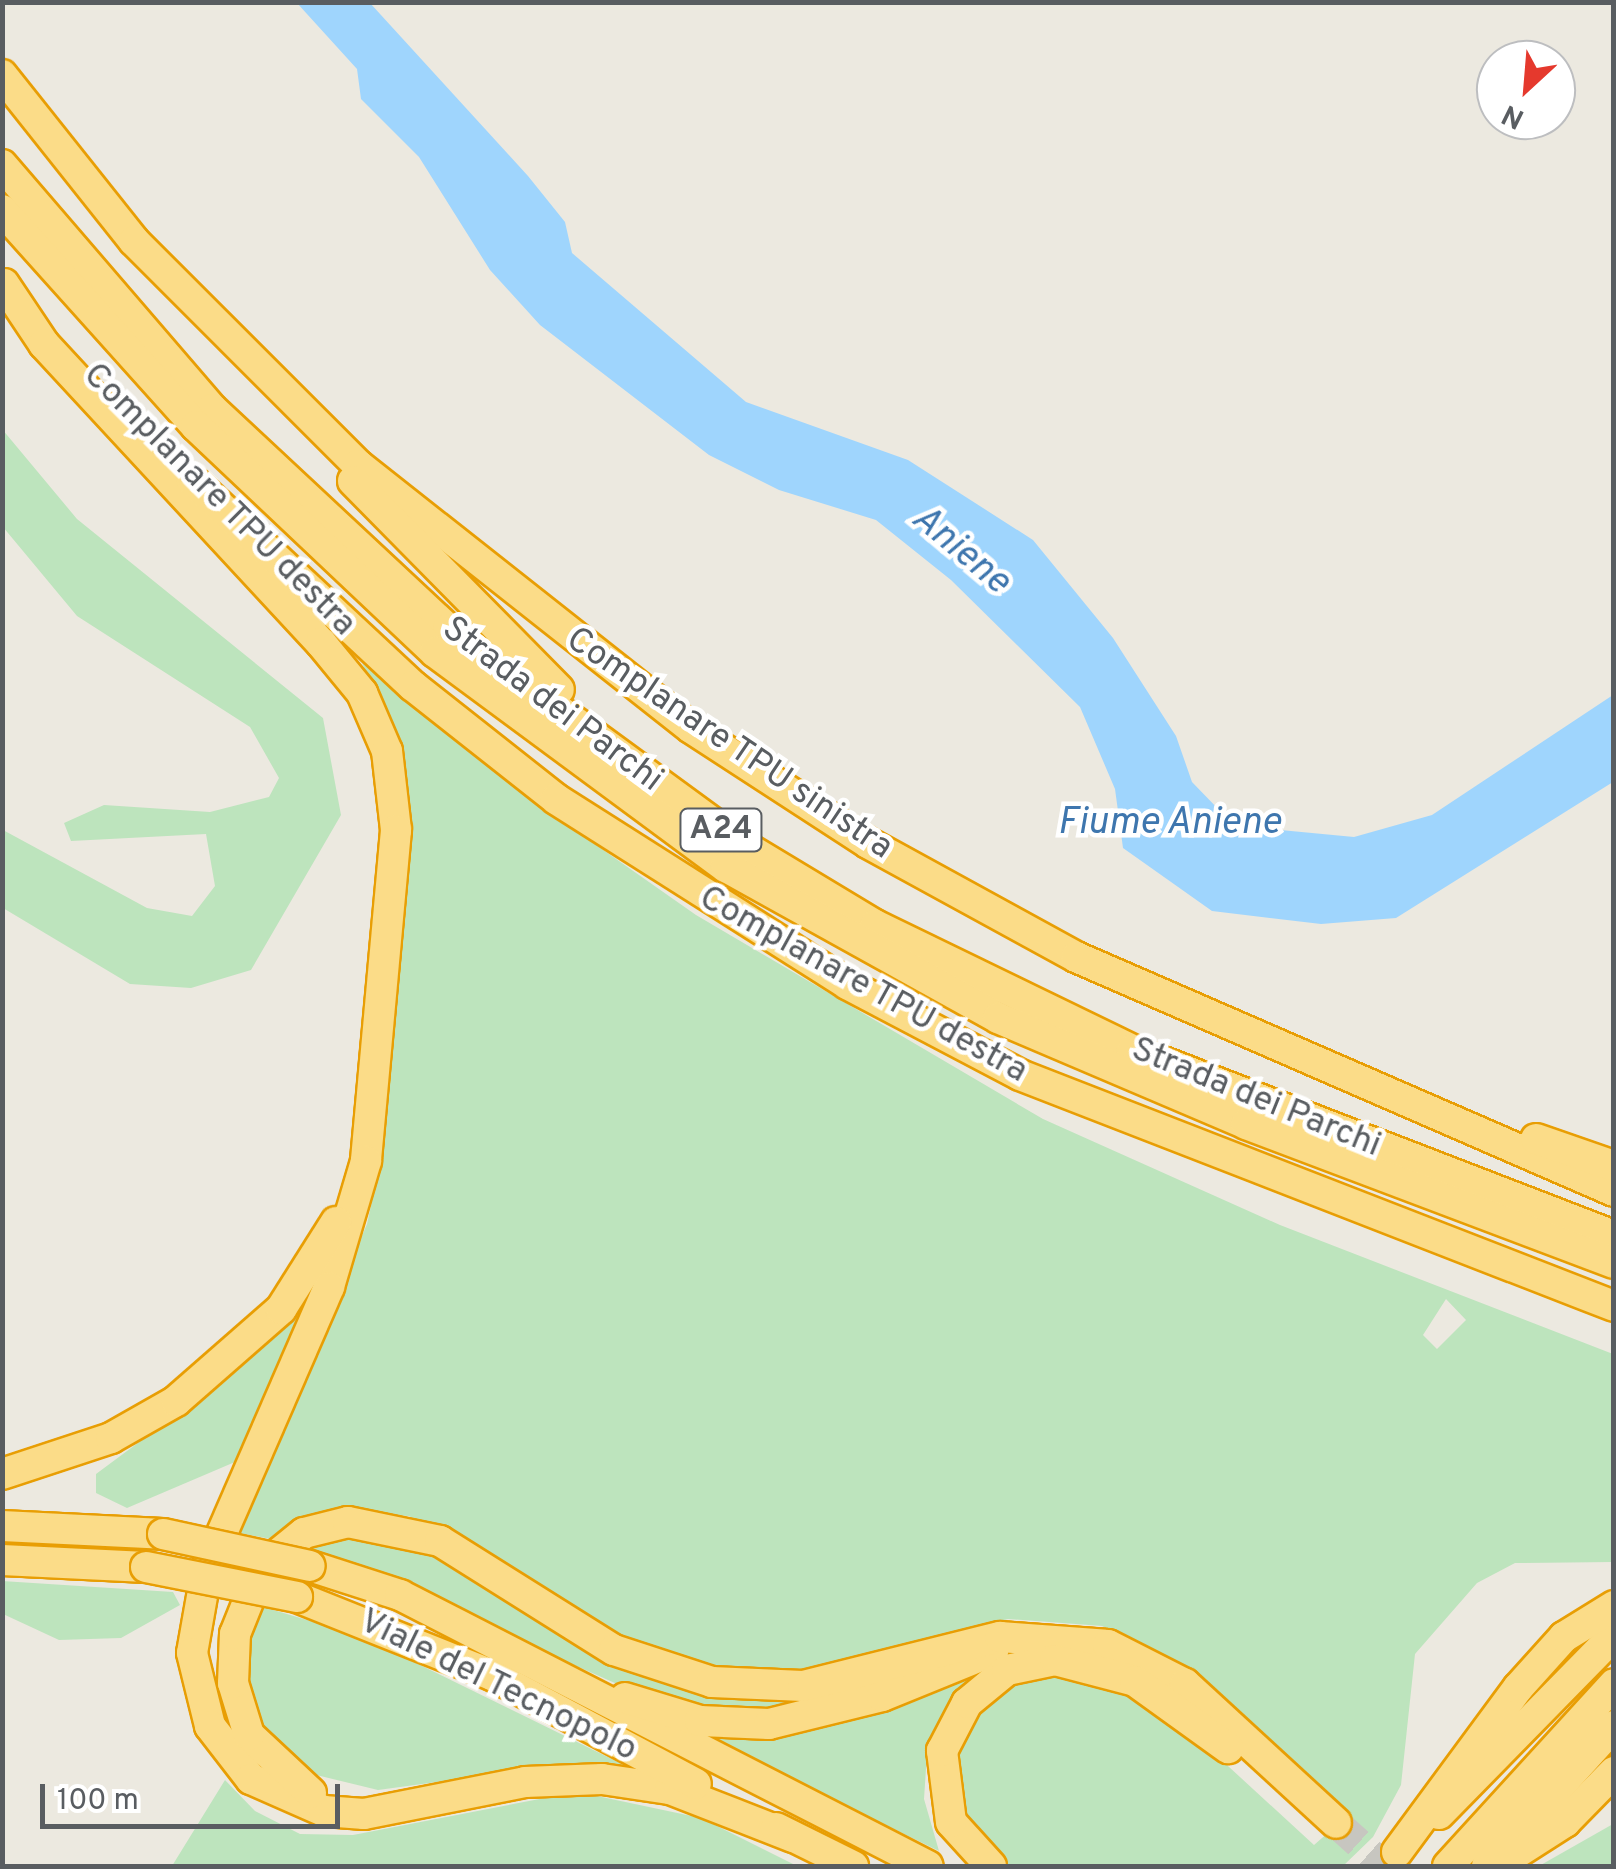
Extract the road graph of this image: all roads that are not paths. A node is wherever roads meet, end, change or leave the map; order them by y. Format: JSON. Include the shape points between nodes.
{"nodes":[{"id":1,"x":2,"y":74,"type":"edge"},
{"id":2,"x":2,"y":165,"type":"edge"},
{"id":3,"x":2,"y":210,"type":"edge"},
{"id":4,"x":3,"y":283,"type":"edge"},
{"id":5,"x":200,"y":312,"type":"junction"},
{"id":6,"x":744,"y":846,"type":"junction"},
{"id":7,"x":1300,"y":1058,"type":"junction"},
{"id":8,"x":366,"y":1161,"type":"junction"},
{"id":9,"x":1614,"y":1166,"type":"edge"},
{"id":10,"x":1614,"y":1191,"type":"edge"},
{"id":11,"x":1614,"y":1236,"type":"edge"},
{"id":12,"x":1614,"y":1263,"type":"edge"},
{"id":13,"x":1614,"y":1306,"type":"edge"},
{"id":14,"x":2,"y":1474,"type":"edge"},
{"id":15,"x":2,"y":1526,"type":"edge"},
{"id":16,"x":2,"y":1560,"type":"edge"},
{"id":17,"x":1614,"y":1606,"type":"edge"},
{"id":18,"x":1044,"y":1635,"type":"junction"},
{"id":19,"x":1614,"y":1635,"type":"edge"},
{"id":20,"x":569,"y":1681,"type":"junction"},
{"id":21,"x":1614,"y":1684,"type":"edge"},
{"id":22,"x":1614,"y":1726,"type":"edge"},
{"id":23,"x":1614,"y":1772,"type":"edge"},
{"id":24,"x":364,"y":1814,"type":"junction"},
{"id":25,"x":793,"y":1837,"type":"junction"},
{"id":26,"x":1389,"y":1859,"type":"edge"},
{"id":27,"x":853,"y":1866,"type":"edge"},
{"id":28,"x":928,"y":1866,"type":"edge"},
{"id":29,"x":991,"y":1866,"type":"edge"},
{"id":30,"x":1448,"y":1866,"type":"edge"},
{"id":31,"x":1486,"y":1866,"type":"edge"},
{"id":32,"x":1496,"y":1866,"type":"edge"}],
"edges":[{"from":1,"to":5,"type":"highway","name":"Complanare TPU sinistra"},
{"from":2,"to":6,"type":"highway","name":"Strada dei Parchi","number":"A24","via":[[212,409],[448,629]]},
{"from":3,"to":12,"type":"highway","name":"Strada dei Parchi","number":"A24","via":[[196,426],[435,652],[726,867],[998,1018]]},
{"from":4,"to":8,"type":"highway","via":[[44,344],[362,693],[388,751],[396,830]]},
{"from":4,"to":13,"type":"highway","name":"Complanare TPU destra","via":[[284,572],[556,800],[706,902],[1020,1075]]},
{"from":5,"to":6,"type":"highway","via":[[456,594]]},
{"from":5,"to":7,"type":"highway","name":"Complanare TPU sinistra","via":[[419,516],[691,728],[868,843],[1076,957]]},
{"from":6,"to":11,"type":"highway","name":"Strada dei Parchi","number":"A24","via":[[875,924],[1132,1050]]},
{"from":7,"to":9,"type":"highway"},
{"from":7,"to":10,"type":"highway","name":"Complanare TPU sinistra"},
{"from":8,"to":14,"type":"highway","via":[[304,1277],[231,1359],[111,1438]]},
{"from":8,"to":24,"type":"highway","via":[[329,1287],[207,1568],[192,1653],[210,1726],[251,1779],[324,1811]]},
{"from":15,"to":20,"type":"highway","name":"Viale del Tecnopolo","bridge":true,"via":[[164,1534],[310,1566],[400,1595]]},
{"from":16,"to":25,"type":"highway","name":"Viale del Tecnopolo","bridge":true,"via":[[146,1566],[297,1596],[492,1674]]},
{"from":17,"to":26,"type":"highway","via":[[1564,1637],[1518,1688]]},
{"from":18,"to":20,"type":"highway","via":[[882,1696],[768,1724],[700,1720]]},
{"from":18,"to":24,"type":"highway","via":[[934,1647],[803,1686],[712,1682],[614,1650],[414,1530],[323,1525],[284,1546],[250,1585],[233,1682],[249,1735],[284,1776]]},
{"from":18,"to":29,"type":"highway","via":[[1118,1648],[1185,1684],[1332,1830],[1154,1690],[1074,1662],[1030,1662],[976,1694],[942,1751],[951,1822]]},
{"from":19,"to":26,"type":"highway"},
{"from":20,"to":28,"type":"highway"},
{"from":21,"to":30,"type":"highway"},
{"from":22,"to":31,"type":"highway"},
{"from":23,"to":32,"type":"highway","via":[[1565,1822]]},
{"from":24,"to":25,"type":"highway","via":[[526,1782],[602,1779],[670,1789]]},
{"from":25,"to":27,"type":"highway","name":"Viale del Tecnopolo"}]}
